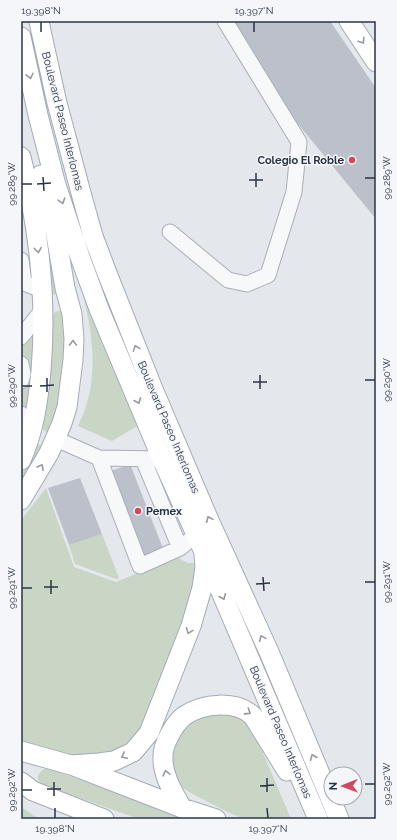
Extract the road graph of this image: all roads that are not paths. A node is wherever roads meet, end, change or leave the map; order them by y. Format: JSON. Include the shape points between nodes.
{"nodes":[{"id":1,"x":40,"y":21,"type":"edge"},
{"id":2,"x":225,"y":21,"type":"edge"},
{"id":3,"x":349,"y":21,"type":"edge"},
{"id":4,"x":21,"y":38,"type":"edge"},
{"id":5,"x":376,"y":62,"type":"edge"},
{"id":6,"x":21,"y":99,"type":"edge"},
{"id":7,"x":21,"y":157,"type":"edge"},
{"id":8,"x":170,"y":232,"type":"dead end"},
{"id":9,"x":21,"y":260,"type":"edge"},
{"id":10,"x":22,"y":282,"type":"edge"},
{"id":11,"x":43,"y":299,"type":"junction"},
{"id":12,"x":69,"y":302,"type":"junction"},
{"id":13,"x":21,"y":337,"type":"edge"},
{"id":14,"x":21,"y":364,"type":"edge"},
{"id":15,"x":21,"y":381,"type":"edge"},
{"id":16,"x":27,"y":421,"type":"edge"},
{"id":17,"x":56,"y":439,"type":"junction"},
{"id":18,"x":99,"y":458,"type":"junction"},
{"id":19,"x":143,"y":459,"type":"junction"},
{"id":20,"x":162,"y":459,"type":"junction"},
{"id":21,"x":21,"y":460,"type":"edge"},
{"id":22,"x":21,"y":500,"type":"edge"},
{"id":23,"x":196,"y":535,"type":"junction"},
{"id":24,"x":180,"y":548,"type":"junction"},
{"id":25,"x":204,"y":552,"type":"junction"},
{"id":26,"x":21,"y":751,"type":"edge"},
{"id":27,"x":39,"y":756,"type":"junction"},
{"id":28,"x":71,"y":765,"type":"junction"},
{"id":29,"x":323,"y":779,"type":"edge"},
{"id":30,"x":23,"y":784,"type":"edge"},
{"id":31,"x":334,"y":806,"type":"edge"},
{"id":32,"x":337,"y":806,"type":"edge"},
{"id":33,"x":182,"y":808,"type":"junction"},
{"id":34,"x":82,"y":814,"type":"edge"},
{"id":35,"x":208,"y":818,"type":"edge"},
{"id":36,"x":104,"y":819,"type":"edge"},
{"id":37,"x":314,"y":819,"type":"edge"},
{"id":38,"x":318,"y":819,"type":"edge"},
{"id":39,"x":339,"y":819,"type":"edge"},
{"id":40,"x":345,"y":819,"type":"edge"}],
"edges":[{"from":29,"to":1,"type":"main road","name":"Boulevard Paseo Interlomas","one_way":true,"via":[[156,397],[101,258],[57,103],[40,31]]},
{"from":2,"to":8,"type":"street","via":[[299,142],[294,192],[268,275],[247,284],[228,280]]},
{"from":3,"to":5,"type":"main road","one_way":true},
{"from":4,"to":20,"type":"main road","name":"Boulevard Paseo Interlomas","one_way":true,"via":[[56,185],[80,257]]},
{"from":6,"to":12,"type":"main road","via":[[55,229]]},
{"from":7,"to":11,"type":"main road","one_way":true,"via":[[30,191]]},
{"from":9,"to":10,"type":"street"},
{"from":10,"to":11,"type":"street"},
{"from":11,"to":12,"type":"main road"},
{"from":11,"to":13,"type":"street"},
{"from":11,"to":16,"type":"main road","via":[[44,336],[39,393]]},
{"from":17,"to":12,"type":"main road","one_way":true,"via":[[67,407],[73,360],[74,339]]},
{"from":14,"to":15,"type":"street"},
{"from":16,"to":17,"type":"main road"},
{"from":16,"to":21,"type":"main road"},
{"from":17,"to":18,"type":"street"},
{"from":22,"to":17,"type":"main road","one_way":true},
{"from":18,"to":19,"type":"street"},
{"from":18,"to":24,"type":"street","via":[[140,566]]},
{"from":19,"to":20,"type":"street"},
{"from":19,"to":24,"type":"street"},
{"from":20,"to":23,"type":"main road","name":"Boulevard Paseo Interlomas"},
{"from":23,"to":24,"type":"street"},
{"from":23,"to":25,"type":"main road","name":"Boulevard Paseo Interlomas"},
{"from":25,"to":28,"type":"main road","one_way":true,"via":[[202,588],[191,626],[149,733],[133,752],[114,761]]},
{"from":25,"to":38,"type":"main road","name":"Boulevard Paseo Interlomas","one_way":true},
{"from":26,"to":27,"type":"main road"},
{"from":27,"to":28,"type":"main road"},
{"from":27,"to":30,"type":"main road","via":[[32,758],[25,766]]},
{"from":28,"to":33,"type":"main road"},
{"from":30,"to":34,"type":"main road","via":[[32,791]]},
{"from":31,"to":39,"type":"main road","name":"Boulevard Paseo Interlomas"},
{"from":32,"to":40,"type":"main road"},
{"from":33,"to":35,"type":"main road"},
{"from":33,"to":37,"type":"main road","one_way":true,"via":[[164,772],[163,756],[166,741],[184,717],[203,708],[233,706],[247,710],[253,716]]},
{"from":34,"to":36,"type":"main road"}]}
